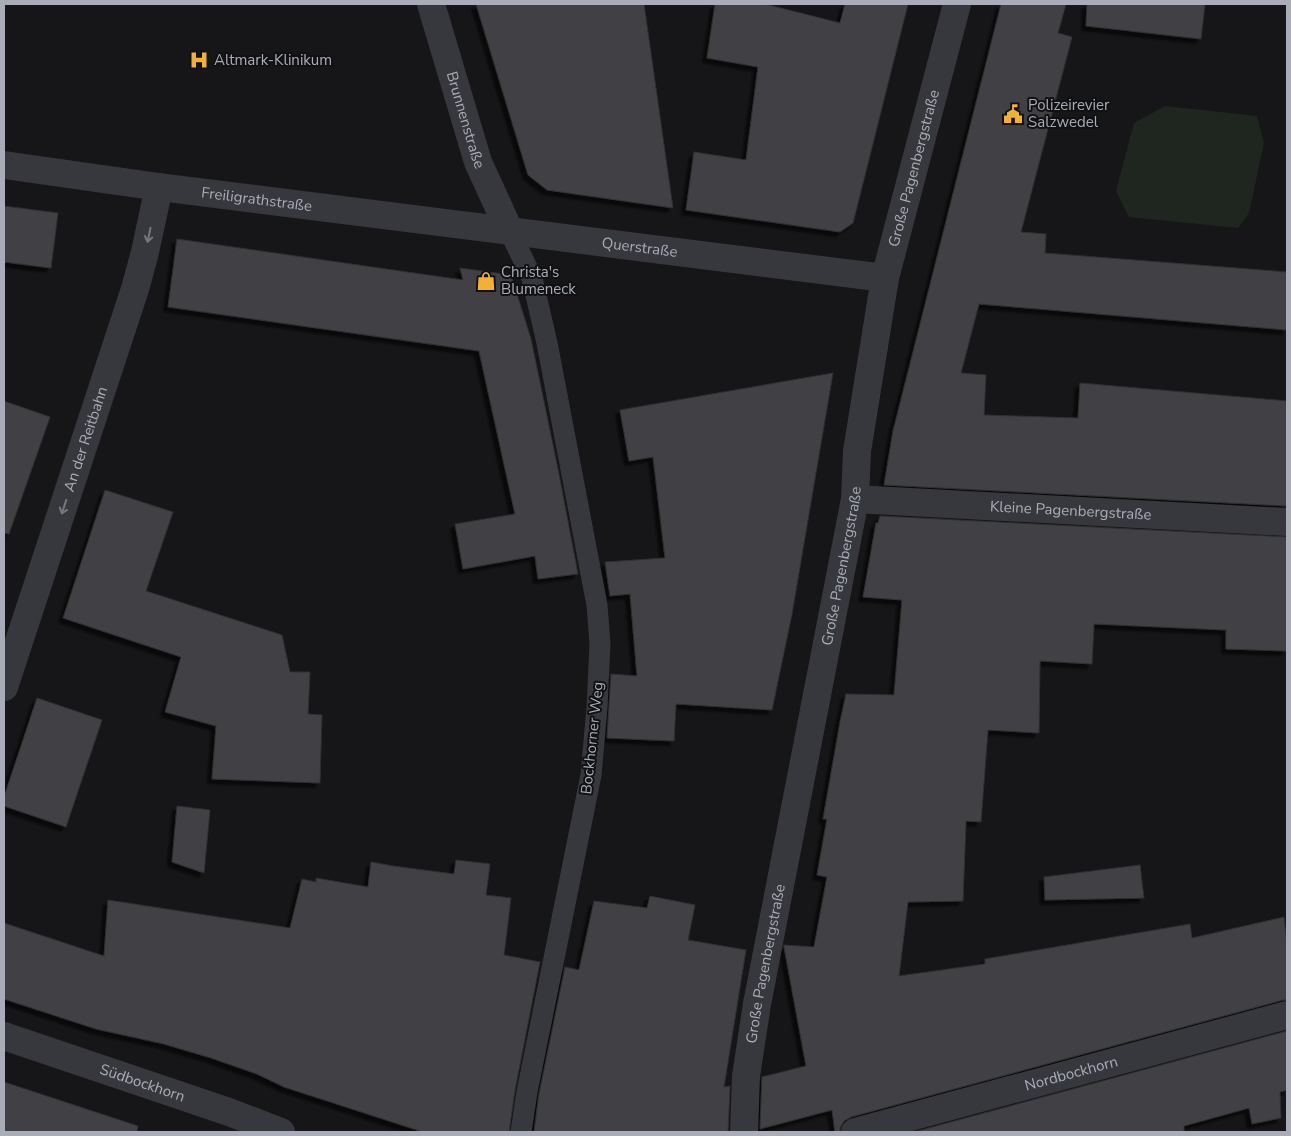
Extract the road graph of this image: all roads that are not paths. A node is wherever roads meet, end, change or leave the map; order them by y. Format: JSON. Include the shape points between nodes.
{"nodes":[{"id":1,"x":431,"y":4,"type":"edge"},
{"id":2,"x":957,"y":4,"type":"edge"},
{"id":3,"x":4,"y":165,"type":"edge"},
{"id":4,"x":159,"y":187,"type":"junction"},
{"id":5,"x":510,"y":232,"type":"junction"},
{"id":6,"x":885,"y":278,"type":"junction"},
{"id":7,"x":854,"y":499,"type":"junction"},
{"id":8,"x":1287,"y":522,"type":"edge"},
{"id":9,"x":4,"y":687,"type":"edge"},
{"id":10,"x":1287,"y":1015,"type":"edge"},
{"id":11,"x":4,"y":1036,"type":"edge"},
{"id":12,"x":281,"y":1132,"type":"edge"},
{"id":13,"x":521,"y":1132,"type":"edge"},
{"id":14,"x":744,"y":1132,"type":"edge"},
{"id":15,"x":855,"y":1132,"type":"edge"}],
"edges":[{"from":1,"to":5,"type":"street","name":"Brunnenstraße","via":[[478,162]]},
{"from":2,"to":6,"type":"street","name":"Große Pagenbergstraße"},
{"from":3,"to":4,"type":"street","name":"Freiligrathstraße"},
{"from":4,"to":5,"type":"street","name":"Freiligrathstraße"},
{"from":4,"to":9,"type":"street","name":"An der Reitbahn","one_way":true,"via":[[135,289]]},
{"from":5,"to":6,"type":"street","name":"Querstraße"},
{"from":5,"to":13,"type":"lane","name":"Bockhorner Weg","via":[[532,278],[547,343],[595,597],[600,644],[591,775]]},
{"from":6,"to":7,"type":"street","name":"Große Pagenbergstraße","via":[[857,451]]},
{"from":7,"to":8,"type":"street","name":"Kleine Pagenbergstraße"},
{"from":7,"to":14,"type":"street","name":"Große Pagenbergstraße","via":[[757,1004],[746,1076]]},
{"from":10,"to":15,"type":"street","name":"Nordbockhorn"},
{"from":11,"to":12,"type":"street","name":"Südbockhorn"}]}
